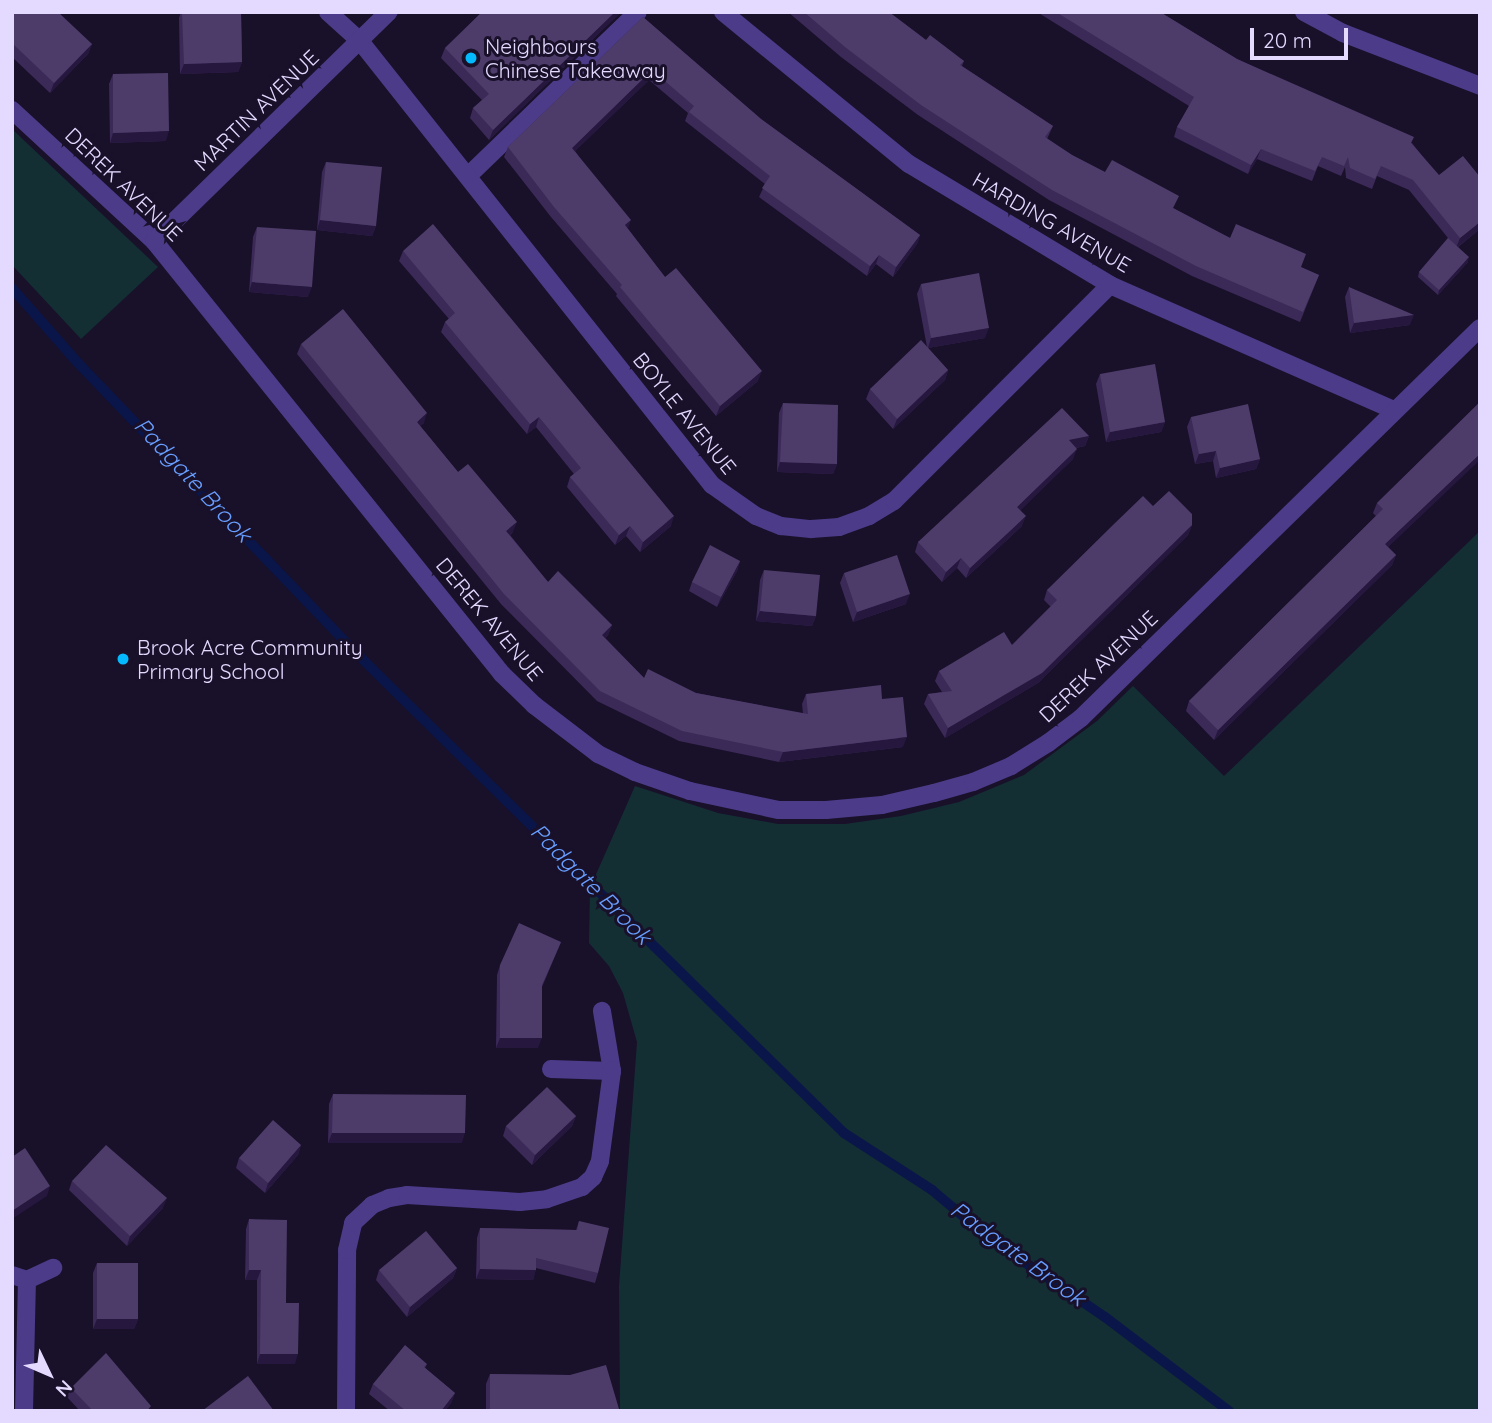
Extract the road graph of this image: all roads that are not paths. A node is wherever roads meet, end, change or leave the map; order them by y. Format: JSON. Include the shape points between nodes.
{"nodes":[{"id":1,"x":328,"y":12,"type":"edge"},
{"id":2,"x":389,"y":12,"type":"edge"},
{"id":3,"x":638,"y":12,"type":"edge"},
{"id":4,"x":723,"y":12,"type":"edge"},
{"id":5,"x":1304,"y":12,"type":"edge"},
{"id":6,"x":360,"y":41,"type":"junction"},
{"id":7,"x":1480,"y":86,"type":"edge"},
{"id":8,"x":12,"y":110,"type":"edge"},
{"id":9,"x":467,"y":176,"type":"junction"},
{"id":10,"x":154,"y":241,"type":"junction"},
{"id":11,"x":1110,"y":285,"type":"junction"},
{"id":12,"x":1480,"y":328,"type":"edge"},
{"id":13,"x":1394,"y":410,"type":"junction"},
{"id":14,"x":602,"y":1011,"type":"dead end"},
{"id":15,"x":551,"y":1069,"type":"dead end"},
{"id":16,"x":612,"y":1071,"type":"junction"},
{"id":17,"x":53,"y":1268,"type":"dead end"},
{"id":18,"x":20,"y":1278,"type":"edge"},
{"id":19,"x":24,"y":1411,"type":"edge"},
{"id":20,"x":346,"y":1411,"type":"edge"}],
"edges":[{"from":1,"to":6,"type":"street","name":"BOYLE AVENUE"},
{"from":2,"to":6,"type":"street","name":"MARTIN AVENUE"},
{"from":3,"to":9,"type":"street"},
{"from":4,"to":11,"type":"street","name":"HARDING AVENUE","via":[[909,164]]},
{"from":5,"to":7,"type":"street","via":[[1343,33]]},
{"from":6,"to":9,"type":"street","name":"BOYLE AVENUE"},
{"from":6,"to":10,"type":"street","name":"MARTIN AVENUE"},
{"from":8,"to":10,"type":"street","name":"DEREK AVENUE"},
{"from":9,"to":11,"type":"street","name":"BOYLE AVENUE","via":[[712,485],[744,509],[781,526],[839,527],[894,501]]},
{"from":10,"to":13,"type":"street","name":"DEREK AVENUE","via":[[494,663],[534,705],[598,754],[635,772],[690,791],[779,810],[871,806],[934,793],[974,782],[1048,743],[1081,718]]},
{"from":11,"to":13,"type":"street","name":"HARDING AVENUE"},
{"from":12,"to":13,"type":"street","name":"DEREK AVENUE"},
{"from":14,"to":16,"type":"street"},
{"from":15,"to":16,"type":"street"},
{"from":16,"to":20,"type":"street","via":[[600,1161],[582,1187],[520,1202],[407,1195],[372,1205],[353,1223],[347,1250]]},
{"from":17,"to":18,"type":"street"},
{"from":18,"to":19,"type":"street"}]}
